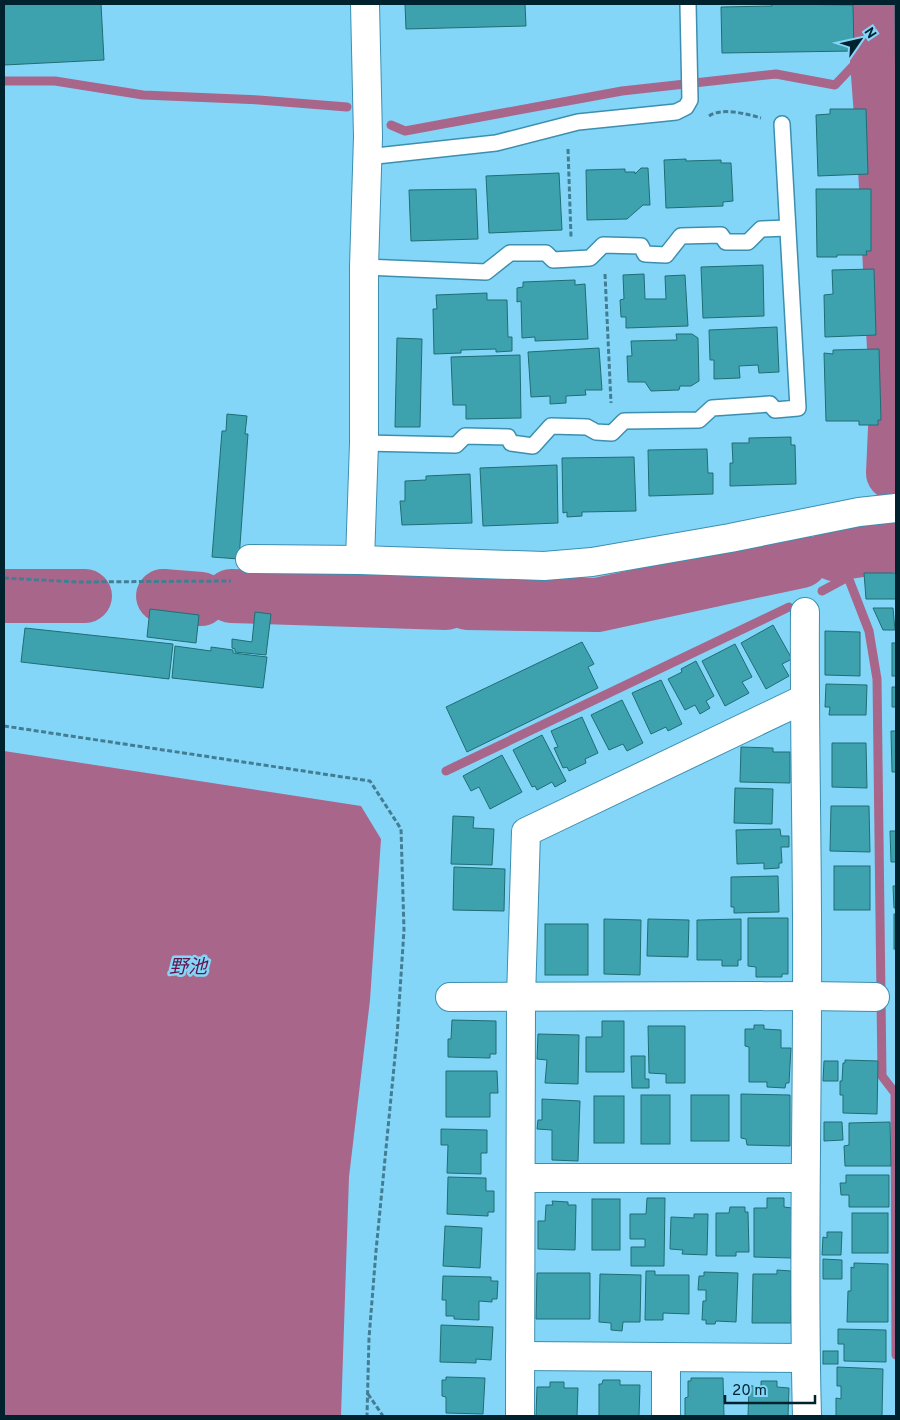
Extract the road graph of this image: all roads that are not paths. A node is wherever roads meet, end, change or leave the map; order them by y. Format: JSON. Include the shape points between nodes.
{"nodes":[{"id":1,"x":365,"y":4,"type":"edge"},
{"id":2,"x":688,"y":4,"type":"edge"},
{"id":3,"x":782,"y":124,"type":"dead end"},
{"id":4,"x":367,"y":157,"type":"junction"},
{"id":5,"x":787,"y":228,"type":"junction"},
{"id":6,"x":364,"y":267,"type":"junction"},
{"id":7,"x":364,"y":443,"type":"junction"},
{"id":8,"x":896,"y":508,"type":"edge"},
{"id":9,"x":360,"y":560,"type":"junction"},
{"id":10,"x":242,"y":570,"type":"road end"},
{"id":11,"x":805,"y":612,"type":"dead end"},
{"id":12,"x":804,"y":699,"type":"junction"},
{"id":13,"x":807,"y":996,"type":"junction"},
{"id":14,"x":450,"y":997,"type":"dead end"},
{"id":15,"x":875,"y":997,"type":"dead end"},
{"id":16,"x":521,"y":998,"type":"junction"},
{"id":17,"x":521,"y":1178,"type":"junction"},
{"id":18,"x":805,"y":1178,"type":"junction"},
{"id":19,"x":520,"y":1356,"type":"junction"},
{"id":20,"x":666,"y":1358,"type":"junction"},
{"id":21,"x":805,"y":1358,"type":"junction"},
{"id":22,"x":520,"y":1416,"type":"edge"},
{"id":23,"x":666,"y":1416,"type":"edge"},
{"id":24,"x":807,"y":1416,"type":"edge"}],
"edges":[{"from":1,"to":4,"type":"street"},
{"from":2,"to":4,"type":"lane","via":[[690,100],[686,108],[676,112],[578,122],[496,143]]},
{"from":3,"to":5,"type":"lane"},
{"from":4,"to":6,"type":"street"},
{"from":5,"to":6,"type":"lane","via":[[761,229],[748,242],[726,242],[721,235],[681,236],[666,254],[645,254],[641,246],[603,245],[590,258],[554,260],[546,253],[510,253],[486,272]]},
{"from":5,"to":7,"type":"lane","via":[[798,408],[775,410],[770,404],[712,408],[699,420],[624,421],[612,434],[596,432],[588,427],[551,426],[533,446],[511,443],[508,437],[465,436],[456,445]]},
{"from":6,"to":7,"type":"street"},
{"from":7,"to":9,"type":"street"},
{"from":8,"to":9,"type":"street","via":[[859,512],[592,562],[544,566]]},
{"from":9,"to":10,"type":"street"},
{"from":11,"to":12,"type":"street"},
{"from":12,"to":13,"type":"street"},
{"from":12,"to":16,"type":"street","via":[[526,832]]},
{"from":13,"to":15,"type":"street"},
{"from":13,"to":16,"type":"street"},
{"from":13,"to":18,"type":"street"},
{"from":14,"to":16,"type":"street"},
{"from":16,"to":17,"type":"street"},
{"from":17,"to":18,"type":"street"},
{"from":17,"to":19,"type":"street"},
{"from":18,"to":21,"type":"street"},
{"from":19,"to":20,"type":"street"},
{"from":19,"to":22,"type":"street"},
{"from":20,"to":21,"type":"street"},
{"from":20,"to":23,"type":"street"},
{"from":21,"to":24,"type":"street"}]}
